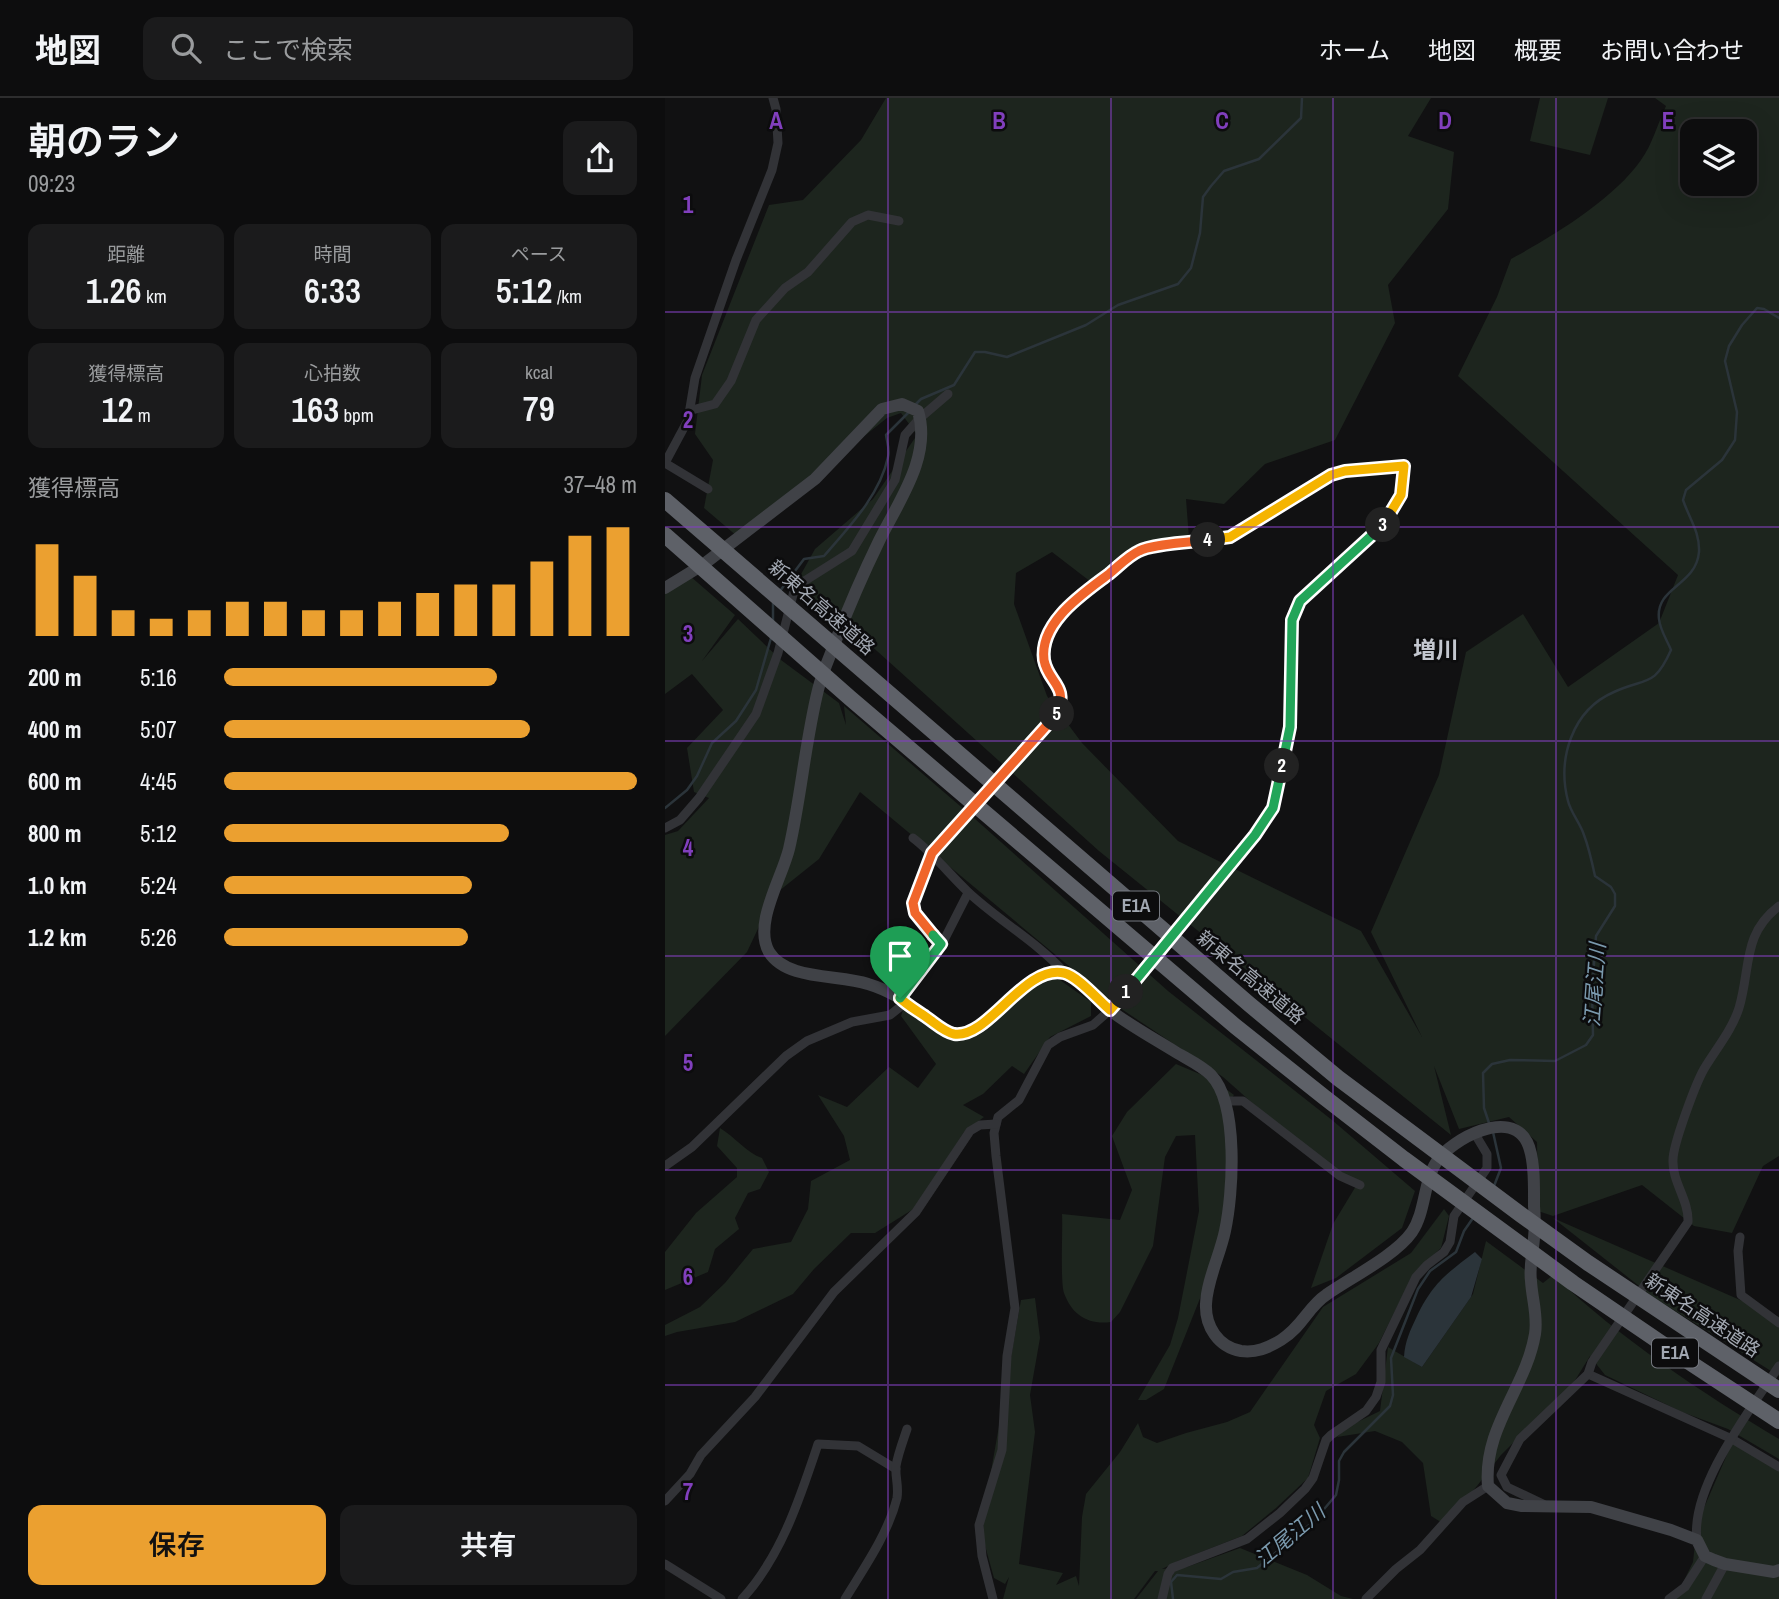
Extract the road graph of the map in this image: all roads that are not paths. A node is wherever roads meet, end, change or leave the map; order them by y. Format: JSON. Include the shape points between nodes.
{"nodes":[{"id":1,"x":773,"y":98,"type":"edge"},
{"id":2,"x":899,"y":221,"type":"dead end"},
{"id":3,"x":948,"y":394,"type":"dead end"},
{"id":4,"x":692,"y":410,"type":"junction"},
{"id":5,"x":919,"y":414,"type":"junction"},
{"id":6,"x":665,"y":463,"type":"edge"},
{"id":7,"x":708,"y":489,"type":"dead end"},
{"id":8,"x":665,"y":500,"type":"edge"},
{"id":9,"x":665,"y":535,"type":"edge"},
{"id":10,"x":665,"y":588,"type":"edge"},
{"id":11,"x":665,"y":828,"type":"edge"},
{"id":12,"x":913,"y":838,"type":"dead end"},
{"id":13,"x":932,"y":853,"type":"junction"},
{"id":14,"x":968,"y":892,"type":"junction"},
{"id":15,"x":1779,"y":906,"type":"edge"},
{"id":16,"x":941,"y":944,"type":"junction"},
{"id":17,"x":1065,"y":973,"type":"junction"},
{"id":18,"x":903,"y":1000,"type":"junction"},
{"id":19,"x":1114,"y":1006,"type":"junction"},
{"id":20,"x":1224,"y":1101,"type":"junction"},
{"id":21,"x":996,"y":1124,"type":"junction"},
{"id":22,"x":1475,"y":1134,"type":"junction"},
{"id":23,"x":665,"y":1166,"type":"edge"},
{"id":24,"x":1360,"y":1185,"type":"dead end"},
{"id":25,"x":1740,"y":1237,"type":"dead end"},
{"id":26,"x":1779,"y":1323,"type":"edge"},
{"id":27,"x":1779,"y":1366,"type":"edge"},
{"id":28,"x":1588,"y":1374,"type":"junction"},
{"id":29,"x":1779,"y":1390,"type":"edge"},
{"id":30,"x":1779,"y":1420,"type":"edge"},
{"id":31,"x":907,"y":1429,"type":"dead end"},
{"id":32,"x":1734,"y":1436,"type":"junction"},
{"id":33,"x":1779,"y":1467,"type":"edge"},
{"id":34,"x":896,"y":1469,"type":"junction"},
{"id":35,"x":1488,"y":1486,"type":"junction"},
{"id":36,"x":665,"y":1501,"type":"edge"},
{"id":37,"x":1550,"y":1507,"type":"junction"},
{"id":38,"x":1697,"y":1540,"type":"junction"},
{"id":39,"x":1705,"y":1556,"type":"junction"},
{"id":40,"x":665,"y":1564,"type":"edge"},
{"id":41,"x":1725,"y":1564,"type":"junction"},
{"id":42,"x":1779,"y":1570,"type":"edge"},
{"id":43,"x":721,"y":1599,"type":"edge"},
{"id":44,"x":742,"y":1599,"type":"edge"},
{"id":45,"x":845,"y":1599,"type":"edge"},
{"id":46,"x":993,"y":1599,"type":"edge"},
{"id":47,"x":1162,"y":1599,"type":"edge"},
{"id":48,"x":1366,"y":1599,"type":"edge"},
{"id":49,"x":1669,"y":1599,"type":"edge"},
{"id":50,"x":1706,"y":1599,"type":"edge"}],
"edges":[{"from":1,"to":4,"type":"street","via":[[778,143],[772,170],[695,378]]},
{"from":2,"to":4,"type":"street","via":[[868,215],[852,222],[757,320],[715,404]]},
{"from":3,"to":5,"type":"street"},
{"from":4,"to":6,"type":"street"},
{"from":5,"to":10,"type":"street","via":[[902,404],[882,409],[815,479],[715,556]]},
{"from":5,"to":11,"type":"street","via":[[905,435],[895,480],[852,551],[795,587],[756,714],[699,798],[680,820]]},
{"from":5,"to":18,"type":"street","via":[[920,448],[912,477],[853,597],[819,685],[788,850],[763,933],[773,958],[784,967],[867,984]]},
{"from":6,"to":7,"type":"street"},
{"from":8,"to":29,"type":"highway","name":"新東名高速道路","number":"E1A","via":[[1338,1077],[1588,1263]]},
{"from":9,"to":30,"type":"highway","number":"E1A","via":[[1235,1026],[1404,1159],[1573,1283]]},
{"from":12,"to":13,"type":"street"},
{"from":13,"to":14,"type":"street"},
{"from":13,"to":16,"type":"street","via":[[913,903],[915,913]]},
{"from":13,"to":19,"type":"street","via":[[1058,712],[1059,687],[1044,659],[1049,634],[1067,606],[1140,550],[1230,537],[1331,475],[1404,466],[1401,495],[1384,524],[1300,601],[1292,620],[1290,727],[1273,808]]},
{"from":14,"to":16,"type":"street"},
{"from":14,"to":17,"type":"street"},
{"from":15,"to":28,"type":"street","via":[[1756,930],[1738,1009],[1703,1070],[1680,1133],[1673,1159],[1689,1208],[1688,1222]]},
{"from":16,"to":18,"type":"street"},
{"from":17,"to":18,"type":"street","via":[[1037,978],[965,1033],[945,1031]]},
{"from":17,"to":19,"type":"street"},
{"from":18,"to":23,"type":"street","via":[[890,1015],[852,1022],[807,1041],[692,1147]]},
{"from":19,"to":20,"type":"street","via":[[1210,1074]]},
{"from":19,"to":21,"type":"street","via":[[1093,1025],[1048,1045],[1019,1100]]},
{"from":20,"to":22,"type":"street","via":[[1231,1139],[1231,1194],[1206,1314],[1219,1341],[1245,1352],[1259,1351],[1299,1327],[1321,1298],[1356,1278],[1408,1237],[1416,1226],[1434,1164],[1446,1150]]},
{"from":20,"to":24,"type":"street","via":[[1244,1101],[1340,1176]]},
{"from":21,"to":36,"type":"street","via":[[970,1131],[916,1212],[834,1292],[755,1397]]},
{"from":21,"to":46,"type":"street","via":[[1015,1308],[1007,1356],[1002,1450],[979,1525]]},
{"from":22,"to":35,"type":"street","via":[[1500,1125],[1514,1128],[1527,1142],[1534,1183],[1530,1277],[1535,1336],[1503,1410],[1486,1466]]},
{"from":22,"to":47,"type":"street","via":[[1487,1154],[1487,1168],[1454,1216],[1450,1242],[1416,1277],[1388,1334],[1381,1350],[1376,1397],[1361,1415],[1338,1427],[1326,1440],[1305,1489],[1247,1539],[1173,1568]]},
{"from":25,"to":26,"type":"street","via":[[1741,1295]]},
{"from":27,"to":32,"type":"street"},
{"from":28,"to":32,"type":"street"},
{"from":28,"to":37,"type":"street","via":[[1520,1439],[1501,1475],[1507,1487]]},
{"from":31,"to":34,"type":"street"},
{"from":32,"to":33,"type":"street"},
{"from":32,"to":38,"type":"street","via":[[1705,1489],[1695,1528]]},
{"from":34,"to":44,"type":"street","via":[[858,1446],[818,1444],[768,1567]]},
{"from":34,"to":45,"type":"street","via":[[899,1485],[887,1526]]},
{"from":35,"to":37,"type":"street","via":[[1507,1503]]},
{"from":35,"to":48,"type":"street","via":[[1463,1502],[1420,1550]]},
{"from":37,"to":38,"type":"street","via":[[1591,1507]]},
{"from":38,"to":39,"type":"street"},
{"from":39,"to":41,"type":"street"},
{"from":39,"to":49,"type":"street","via":[[1685,1587]]},
{"from":40,"to":43,"type":"street"},
{"from":41,"to":42,"type":"street"},
{"from":41,"to":50,"type":"street"}]}
